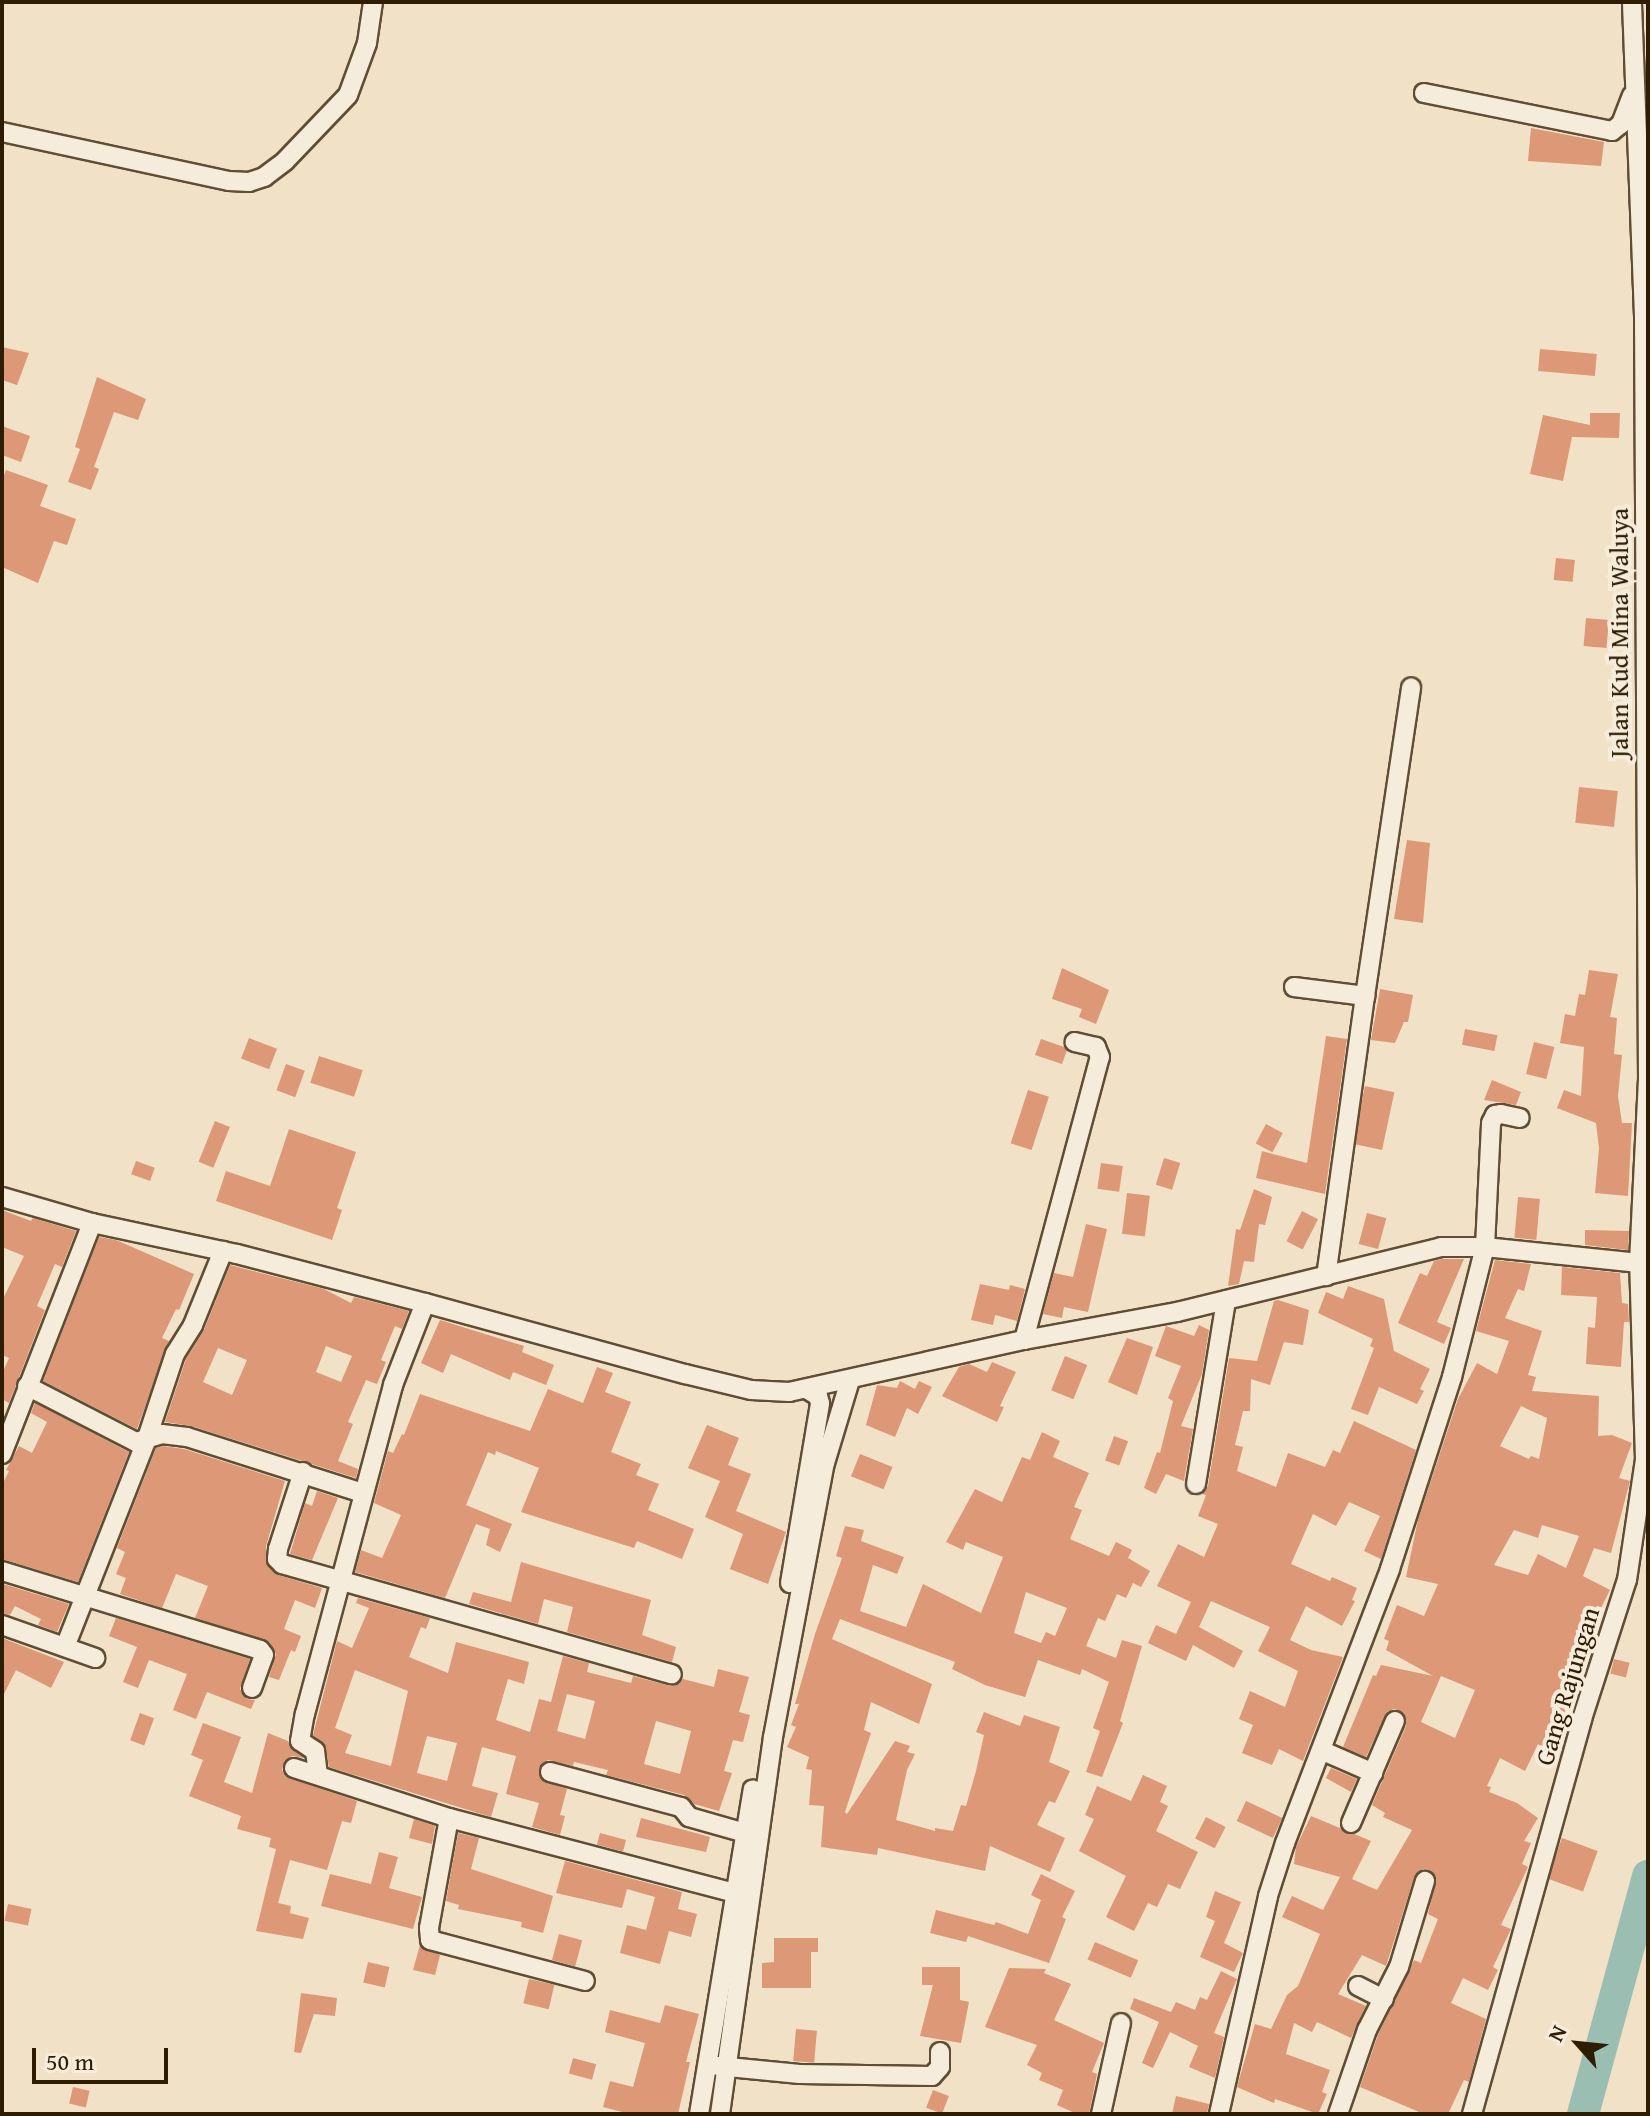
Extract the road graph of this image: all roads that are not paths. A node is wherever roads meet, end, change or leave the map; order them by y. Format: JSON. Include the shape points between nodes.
{"nodes":[{"id":1,"x":373,"y":2,"type":"edge"},
{"id":2,"x":1632,"y":2,"type":"edge"},
{"id":3,"x":1635,"y":90,"type":"junction"},
{"id":4,"x":1424,"y":93,"type":"dead end"},
{"id":5,"x":2,"y":132,"type":"edge"},
{"id":6,"x":1411,"y":687,"type":"dead end"},
{"id":7,"x":1294,"y":987,"type":"dead end"},
{"id":8,"x":1365,"y":996,"type":"junction"},
{"id":9,"x":1075,"y":1042,"type":"dead end"},
{"id":10,"x":1520,"y":1118,"type":"dead end"},
{"id":11,"x":2,"y":1197,"type":"edge"},
{"id":12,"x":92,"y":1223,"type":"junction"},
{"id":13,"x":1485,"y":1247,"type":"junction"},
{"id":14,"x":223,"y":1251,"type":"junction"},
{"id":15,"x":1639,"y":1263,"type":"junction"},
{"id":16,"x":1326,"y":1276,"type":"junction"},
{"id":17,"x":1226,"y":1300,"type":"junction"},
{"id":18,"x":425,"y":1303,"type":"junction"},
{"id":19,"x":1024,"y":1340,"type":"junction"},
{"id":20,"x":831,"y":1384,"type":"junction"},
{"id":21,"x":27,"y":1386,"type":"junction"},
{"id":22,"x":146,"y":1441,"type":"junction"},
{"id":23,"x":2,"y":1454,"type":"edge"},
{"id":24,"x":818,"y":1464,"type":"junction"},
{"id":25,"x":303,"y":1472,"type":"junction"},
{"id":26,"x":1196,"y":1484,"type":"dead end"},
{"id":27,"x":362,"y":1493,"type":"junction"},
{"id":28,"x":2,"y":1571,"type":"edge"},
{"id":29,"x":338,"y":1580,"type":"junction"},
{"id":30,"x":84,"y":1598,"type":"junction"},
{"id":31,"x":2,"y":1625,"type":"edge"},
{"id":32,"x":65,"y":1647,"type":"junction"},
{"id":33,"x":95,"y":1658,"type":"dead end"},
{"id":34,"x":672,"y":1674,"type":"dead end"},
{"id":35,"x":252,"y":1688,"type":"dead end"},
{"id":36,"x":1395,"y":1721,"type":"dead end"},
{"id":37,"x":1323,"y":1751,"type":"junction"},
{"id":38,"x":294,"y":1768,"type":"dead end"},
{"id":39,"x":550,"y":1772,"type":"dead end"},
{"id":40,"x":1373,"y":1773,"type":"junction"},
{"id":41,"x":318,"y":1775,"type":"junction"},
{"id":42,"x":449,"y":1818,"type":"junction"},
{"id":43,"x":1351,"y":1823,"type":"dead end"},
{"id":44,"x":745,"y":1833,"type":"junction"},
{"id":45,"x":1425,"y":1881,"type":"dead end"},
{"id":46,"x":735,"y":1893,"type":"junction"},
{"id":47,"x":585,"y":1981,"type":"dead end"},
{"id":48,"x":1358,"y":1986,"type":"dead end"},
{"id":49,"x":1384,"y":1999,"type":"junction"},
{"id":50,"x":1121,"y":2023,"type":"dead end"},
{"id":51,"x":940,"y":2052,"type":"dead end"},
{"id":52,"x":719,"y":2066,"type":"junction"},
{"id":53,"x":699,"y":2114,"type":"edge"},
{"id":54,"x":720,"y":2114,"type":"edge"},
{"id":55,"x":1101,"y":2114,"type":"edge"},
{"id":56,"x":1219,"y":2114,"type":"edge"},
{"id":57,"x":1338,"y":2114,"type":"edge"},
{"id":58,"x":1472,"y":2114,"type":"edge"}],
"edges":[{"from":1,"to":5,"type":"street","via":[[367,43],[348,95],[264,177],[229,181]]},
{"from":2,"to":3,"type":"street","name":"Jalan Kud Mina Waluya"},
{"from":3,"to":4,"type":"street","via":[[1621,124],[1612,131]]},
{"from":3,"to":15,"type":"street","name":"Jalan Kud Mina Waluya","via":[[1644,316],[1648,1064]]},
{"from":6,"to":8,"type":"street"},
{"from":7,"to":8,"type":"street"},
{"from":8,"to":16,"type":"street"},
{"from":9,"to":19,"type":"street","via":[[1096,1047],[1100,1057]]},
{"from":10,"to":13,"type":"street","via":[[1495,1115],[1491,1123]]},
{"from":11,"to":12,"type":"street"},
{"from":12,"to":14,"type":"street"},
{"from":12,"to":21,"type":"street"},
{"from":13,"to":15,"type":"street"},
{"from":13,"to":16,"type":"street","via":[[1441,1247]]},
{"from":13,"to":37,"type":"street","via":[[1452,1377],[1409,1511]]},
{"from":14,"to":18,"type":"street"},
{"from":14,"to":22,"type":"street","via":[[193,1325],[175,1354]]},
{"from":15,"to":58,"type":"street","name":"Gang Rajungan","via":[[1645,1460],[1627,1580],[1582,1719]]},
{"from":16,"to":17,"type":"street"},
{"from":17,"to":19,"type":"street"},
{"from":17,"to":26,"type":"street"},
{"from":18,"to":20,"type":"street","via":[[751,1390]]},
{"from":18,"to":27,"type":"street","via":[[393,1385]]},
{"from":19,"to":20,"type":"street"},
{"from":20,"to":24,"type":"street"},
{"from":20,"to":24,"type":"street","via":[[818,1396]]},
{"from":21,"to":22,"type":"street","via":[[136,1442]]},
{"from":21,"to":23,"type":"street"},
{"from":22,"to":25,"type":"street","via":[[162,1434],[187,1437]]},
{"from":22,"to":30,"type":"street"},
{"from":24,"to":44,"type":"street"},
{"from":24,"to":52,"type":"street"},
{"from":25,"to":27,"type":"street"},
{"from":25,"to":29,"type":"street","via":[[277,1559]]},
{"from":27,"to":29,"type":"street"},
{"from":28,"to":30,"type":"street"},
{"from":29,"to":34,"type":"street"},
{"from":29,"to":41,"type":"street","via":[[300,1741],[315,1751]]},
{"from":30,"to":32,"type":"street"},
{"from":30,"to":35,"type":"street","via":[[260,1650],[264,1655]]},
{"from":31,"to":32,"type":"street"},
{"from":32,"to":33,"type":"street"},
{"from":36,"to":40,"type":"street"},
{"from":37,"to":40,"type":"street"},
{"from":37,"to":56,"type":"street","via":[[1268,1896]]},
{"from":38,"to":41,"type":"street"},
{"from":39,"to":44,"type":"street","via":[[681,1807],[689,1817]]},
{"from":40,"to":43,"type":"street"},
{"from":41,"to":42,"type":"street"},
{"from":42,"to":46,"type":"street"},
{"from":42,"to":47,"type":"street","via":[[430,1940]]},
{"from":44,"to":46,"type":"street"},
{"from":45,"to":49,"type":"street"},
{"from":46,"to":52,"type":"street"},
{"from":48,"to":49,"type":"street"},
{"from":49,"to":57,"type":"street","via":[[1362,2041]]},
{"from":50,"to":55,"type":"street"},
{"from":51,"to":52,"type":"street","via":[[940,2067],[932,2076],[800,2074]]},
{"from":52,"to":53,"type":"street"},
{"from":52,"to":54,"type":"street"}]}
